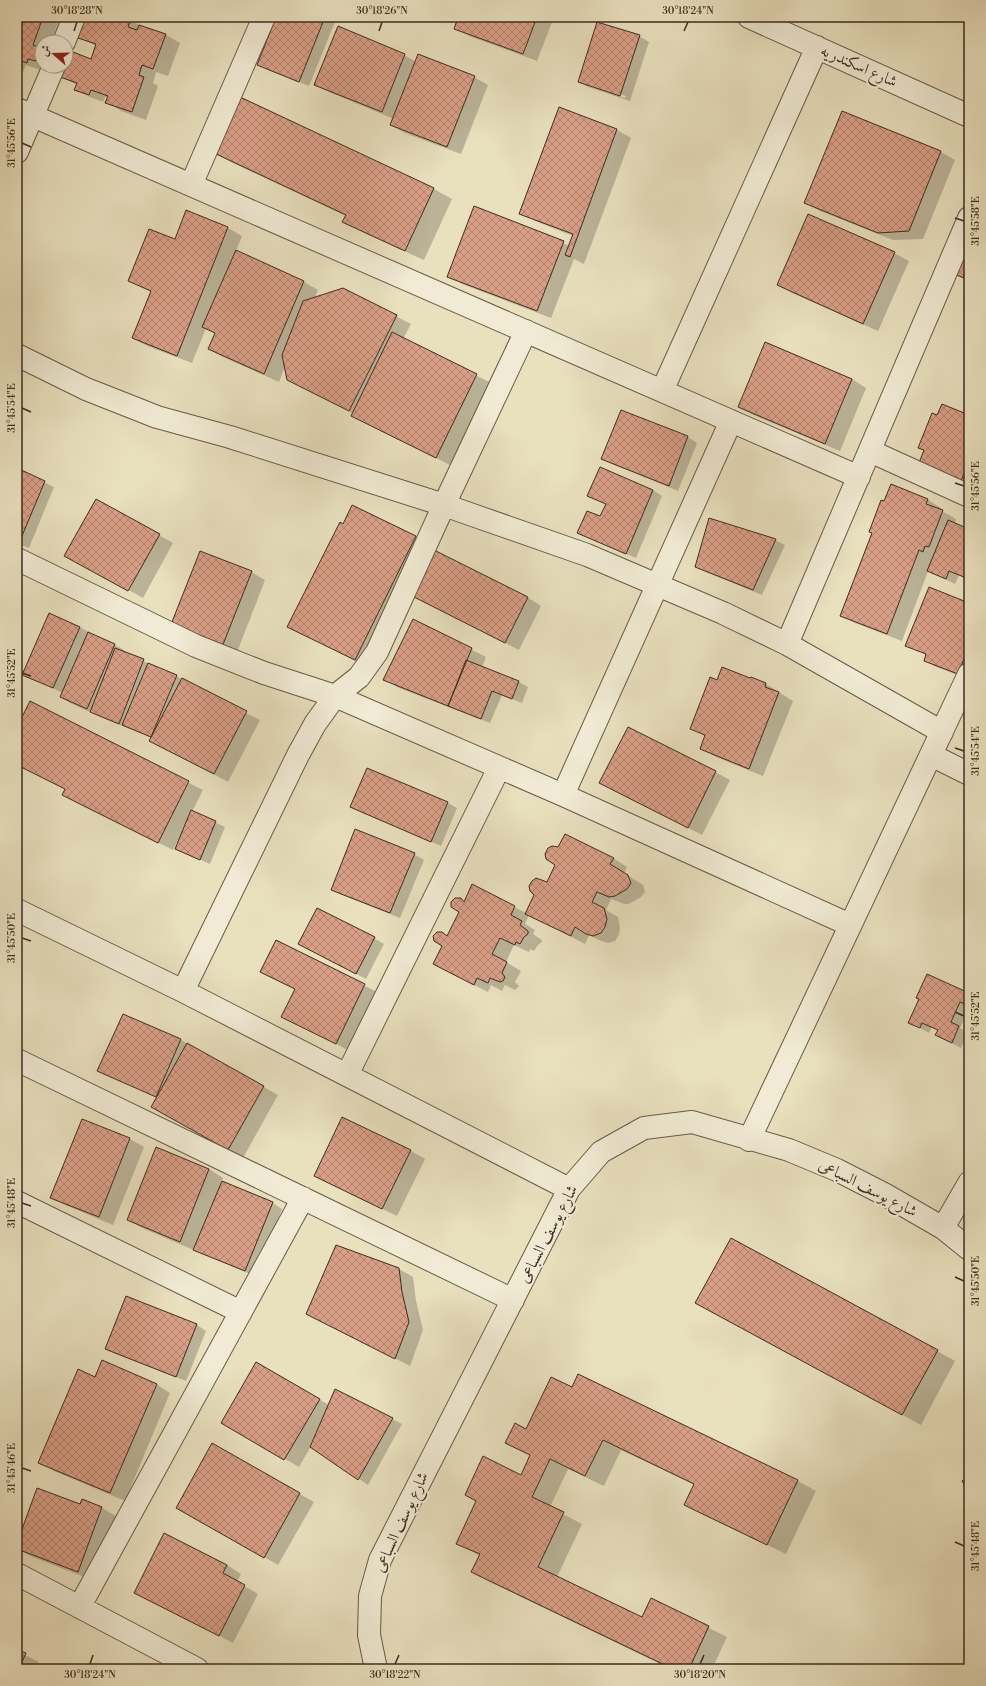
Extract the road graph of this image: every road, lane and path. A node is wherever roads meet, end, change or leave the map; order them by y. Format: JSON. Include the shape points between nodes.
{"nodes":[{"id":1,"x":74,"y":17,"type":"edge"},
{"id":2,"x":264,"y":17,"type":"edge"},
{"id":3,"x":749,"y":17,"type":"edge"},
{"id":4,"x":67,"y":34,"type":"edge"},
{"id":5,"x":817,"y":47,"type":"junction"},
{"id":6,"x":49,"y":74,"type":"edge"},
{"id":7,"x":25,"y":112,"type":"edge"},
{"id":8,"x":969,"y":116,"type":"edge"},
{"id":9,"x":17,"y":152,"type":"edge"},
{"id":10,"x":191,"y":185,"type":"junction"},
{"id":11,"x":969,"y":218,"type":"edge"},
{"id":12,"x":526,"y":331,"type":"junction"},
{"id":13,"x":17,"y":355,"type":"edge"},
{"id":14,"x":662,"y":391,"type":"junction"},
{"id":15,"x":731,"y":421,"type":"junction"},
{"id":16,"x":870,"y":451,"type":"junction"},
{"id":17,"x":859,"y":477,"type":"junction"},
{"id":18,"x":969,"y":496,"type":"edge"},
{"id":19,"x":444,"y":505,"type":"junction"},
{"id":20,"x":17,"y":559,"type":"edge"},
{"id":21,"x":658,"y":584,"type":"junction"},
{"id":22,"x":787,"y":644,"type":"junction"},
{"id":23,"x":969,"y":674,"type":"edge"},
{"id":24,"x":335,"y":696,"type":"junction"},
{"id":25,"x":942,"y":732,"type":"junction"},
{"id":26,"x":931,"y":755,"type":"junction"},
{"id":27,"x":499,"y":768,"type":"junction"},
{"id":28,"x":969,"y":774,"type":"edge"},
{"id":29,"x":563,"y":795,"type":"junction"},
{"id":30,"x":17,"y":910,"type":"edge"},
{"id":31,"x":850,"y":925,"type":"junction"},
{"id":32,"x":183,"y":991,"type":"junction"},
{"id":33,"x":17,"y":1060,"type":"edge"},
{"id":34,"x":346,"y":1075,"type":"junction"},
{"id":35,"x":749,"y":1140,"type":"junction"},
{"id":36,"x":969,"y":1183,"type":"edge"},
{"id":37,"x":569,"y":1189,"type":"junction"},
{"id":38,"x":303,"y":1198,"type":"junction"},
{"id":39,"x":17,"y":1202,"type":"edge"},
{"id":40,"x":943,"y":1228,"type":"junction"},
{"id":41,"x":969,"y":1249,"type":"edge"},
{"id":42,"x":513,"y":1300,"type":"junction"},
{"id":43,"x":241,"y":1312,"type":"junction"},
{"id":44,"x":17,"y":1574,"type":"edge"},
{"id":45,"x":80,"y":1606,"type":"junction"},
{"id":46,"x":197,"y":1669,"type":"edge"},
{"id":47,"x":376,"y":1669,"type":"edge"}],
"edges":[{"from":1,"to":4,"type":"street"},
{"from":2,"to":10,"type":"street"},
{"from":3,"to":5,"type":"street","name":"شارع اسكندريه"},
{"from":5,"to":8,"type":"street","name":"شارع اسكندريه"},
{"from":5,"to":14,"type":"street"},
{"from":6,"to":7,"type":"street"},
{"from":7,"to":9,"type":"street"},
{"from":7,"to":10,"type":"street"},
{"from":10,"to":12,"type":"street"},
{"from":11,"to":16,"type":"street"},
{"from":12,"to":14,"type":"street"},
{"from":12,"to":19,"type":"street"},
{"from":13,"to":19,"type":"street","via":[[86,389],[157,417],[230,437]]},
{"from":14,"to":15,"type":"street"},
{"from":15,"to":17,"type":"street"},
{"from":15,"to":21,"type":"street"},
{"from":16,"to":17,"type":"street"},
{"from":16,"to":18,"type":"street"},
{"from":17,"to":22,"type":"street"},
{"from":19,"to":21,"type":"street","via":[[587,555]]},
{"from":19,"to":24,"type":"street","via":[[377,652],[359,677]]},
{"from":20,"to":24,"type":"street","via":[[196,646],[264,673]]},
{"from":21,"to":22,"type":"street"},
{"from":21,"to":29,"type":"street"},
{"from":22,"to":25,"type":"street"},
{"from":23,"to":25,"type":"street"},
{"from":24,"to":27,"type":"street"},
{"from":24,"to":32,"type":"street","via":[[315,724],[298,755]]},
{"from":25,"to":26,"type":"street"},
{"from":26,"to":28,"type":"street"},
{"from":26,"to":31,"type":"street"},
{"from":27,"to":29,"type":"street"},
{"from":27,"to":34,"type":"street"},
{"from":29,"to":31,"type":"street"},
{"from":30,"to":32,"type":"street"},
{"from":31,"to":35,"type":"street"},
{"from":32,"to":34,"type":"street"},
{"from":33,"to":38,"type":"street"},
{"from":34,"to":37,"type":"street"},
{"from":35,"to":37,"type":"street","name":"شارع يوسف السباعى","via":[[692,1122],[644,1128],[601,1152]]},
{"from":35,"to":40,"type":"street","name":"شارع يوسف السباعى","via":[[789,1150],[837,1170]]},
{"from":36,"to":40,"type":"street"},
{"from":37,"to":42,"type":"street","name":"شارع يوسف السباعى"},
{"from":38,"to":42,"type":"street"},
{"from":38,"to":43,"type":"street"},
{"from":39,"to":43,"type":"street"},
{"from":40,"to":41,"type":"street","name":"شارع يوسف السباعى"},
{"from":42,"to":47,"type":"street","name":"شارع يوسف السباعى","via":[[380,1560],[370,1596],[369,1635]]},
{"from":43,"to":45,"type":"street"},
{"from":44,"to":45,"type":"street"},
{"from":45,"to":46,"type":"street"}]}
